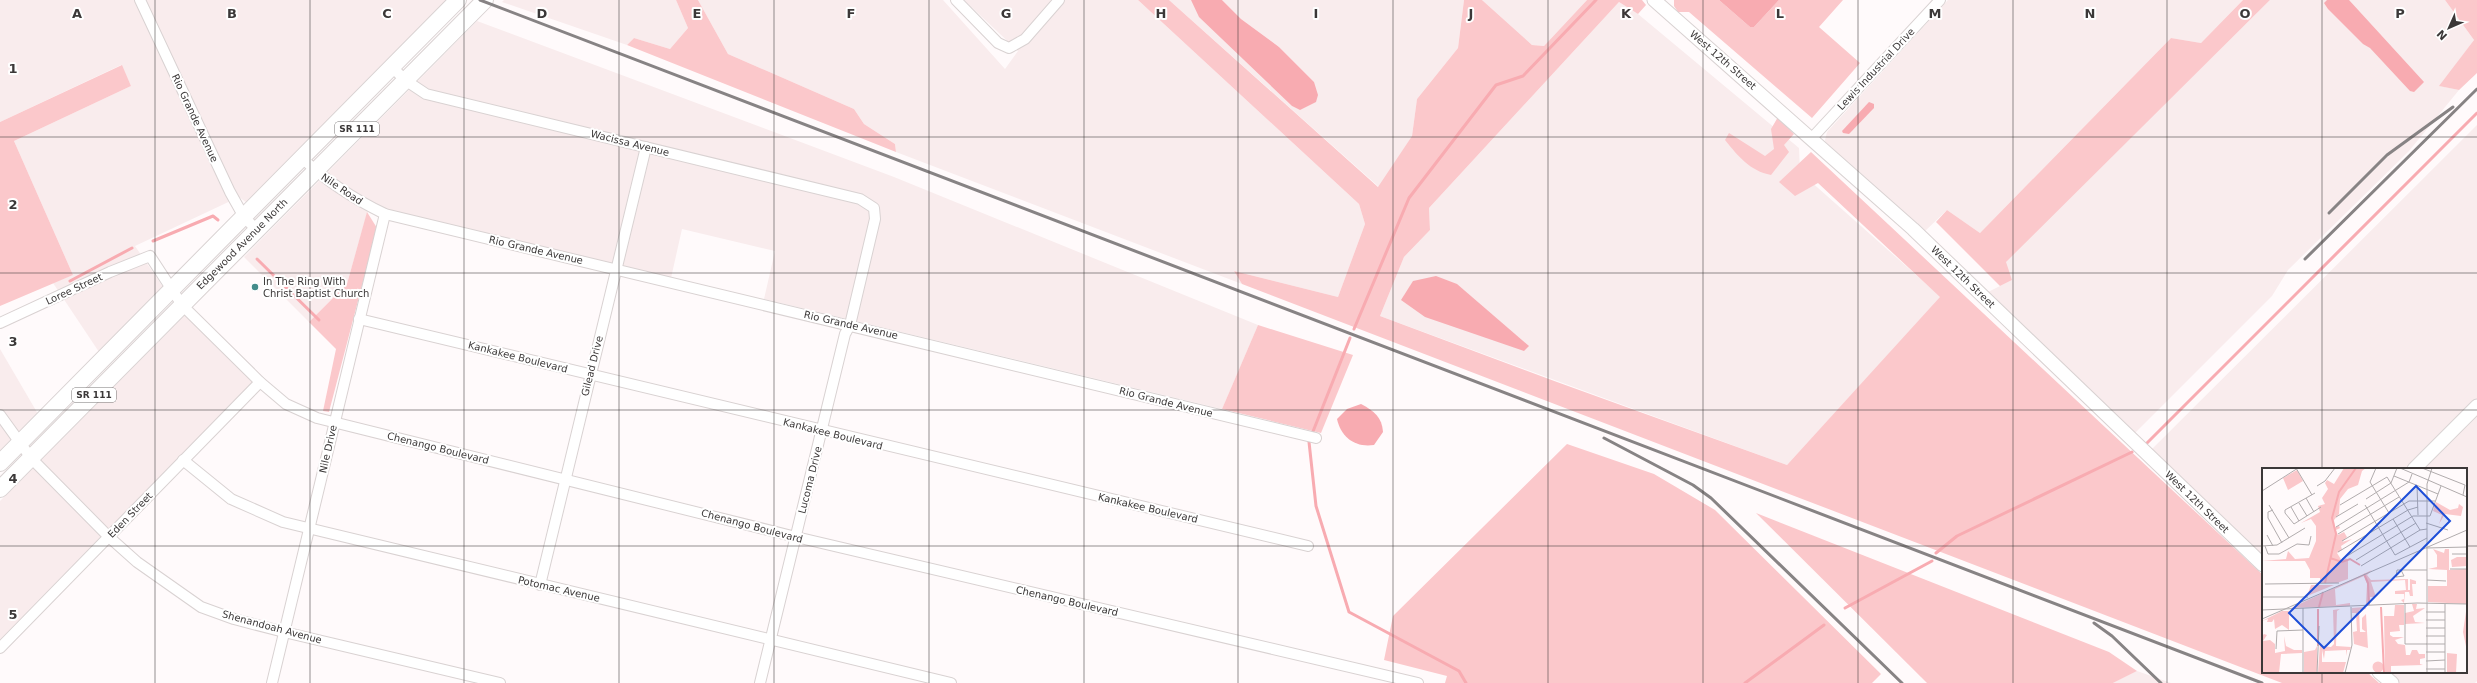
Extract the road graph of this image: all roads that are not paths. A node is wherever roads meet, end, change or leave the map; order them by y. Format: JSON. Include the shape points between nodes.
{"nodes":[{"id":1,"x":140,"y":0,"type":"edge"},
{"id":2,"x":458,"y":0,"type":"edge"},
{"id":3,"x":485,"y":0,"type":"edge"},
{"id":4,"x":1060,"y":0,"type":"edge"},
{"id":5,"x":1654,"y":0,"type":"edge"},
{"id":6,"x":1940,"y":0,"type":"edge"},
{"id":7,"x":958,"y":1,"type":"edge"},
{"id":8,"x":392,"y":67,"type":"junction"},
{"id":9,"x":405,"y":80,"type":"junction"},
{"id":10,"x":1812,"y":138,"type":"junction"},
{"id":11,"x":646,"y":147,"type":"junction"},
{"id":12,"x":302,"y":158,"type":"junction"},
{"id":13,"x":316,"y":170,"type":"junction"},
{"id":14,"x":874,"y":208,"type":"joint"},
{"id":15,"x":385,"y":214,"type":"junction"},
{"id":16,"x":244,"y":217,"type":"junction"},
{"id":17,"x":257,"y":230,"type":"junction"},
{"id":18,"x":150,"y":256,"type":"joint"},
{"id":19,"x":617,"y":270,"type":"junction"},
{"id":20,"x":171,"y":290,"type":"junction"},
{"id":21,"x":182,"y":305,"type":"junction"},
{"id":22,"x":359,"y":319,"type":"junction"},
{"id":23,"x":0,"y":323,"type":"edge"},
{"id":24,"x":850,"y":325,"type":"junction"},
{"id":25,"x":590,"y":375,"type":"junction"},
{"id":26,"x":260,"y":382,"type":"junction"},
{"id":27,"x":2477,"y":406,"type":"edge"},
{"id":28,"x":0,"y":415,"type":"edge"},
{"id":29,"x":334,"y":423,"type":"junction"},
{"id":30,"x":822,"y":431,"type":"junction"},
{"id":31,"x":1316,"y":438,"type":"dead end"},
{"id":32,"x":20,"y":443,"type":"junction"},
{"id":33,"x":32,"y":458,"type":"junction"},
{"id":34,"x":184,"y":460,"type":"junction"},
{"id":35,"x":0,"y":463,"type":"edge"},
{"id":36,"x":2415,"y":468,"type":"edge"},
{"id":37,"x":565,"y":480,"type":"junction"},
{"id":38,"x":0,"y":489,"type":"edge"},
{"id":39,"x":310,"y":529,"type":"junction"},
{"id":40,"x":109,"y":537,"type":"junction"},
{"id":41,"x":796,"y":537,"type":"junction"},
{"id":42,"x":1308,"y":546,"type":"dead end"},
{"id":43,"x":2262,"y":564,"type":"edge"},
{"id":44,"x":540,"y":585,"type":"junction"},
{"id":45,"x":284,"y":632,"type":"junction"},
{"id":46,"x":770,"y":640,"type":"junction"},
{"id":47,"x":0,"y":648,"type":"edge"},
{"id":48,"x":2380,"y":673,"type":"edge"},
{"id":49,"x":272,"y":683,"type":"edge"},
{"id":50,"x":500,"y":683,"type":"edge"},
{"id":51,"x":760,"y":683,"type":"edge"},
{"id":52,"x":951,"y":683,"type":"edge"},
{"id":53,"x":1418,"y":683,"type":"edge"},
{"id":54,"x":2392,"y":683,"type":"edge"}],
"edges":[{"from":1,"to":16,"type":"street","name":"Rio Grande Avenue"},
{"from":2,"to":8,"type":"main road","name":"Edgewood Avenue North","number":"SR 111"},
{"from":3,"to":9,"type":"main road","name":"Edgewood Avenue North","number":"SR 111"},
{"from":4,"to":7,"type":"street","via":[[1025,38],[1010,48],[998,43]]},
{"from":5,"to":10,"type":"street","name":"West 12th Street"},
{"from":6,"to":10,"type":"street","name":"Lewis Industrial Drive"},
{"from":8,"to":9,"type":"street","name":"Wacissa Avenue"},
{"from":8,"to":12,"type":"main road","name":"Edgewood Avenue North","number":"SR 111"},
{"from":9,"to":11,"type":"street","name":"Wacissa Avenue","via":[[426,94]]},
{"from":9,"to":13,"type":"main road","name":"Edgewood Avenue North","number":"SR 111"},
{"from":10,"to":43,"type":"street","name":"West 12th Street","via":[[1919,235]]},
{"from":11,"to":14,"type":"street","name":"Wacissa Avenue","via":[[860,199]]},
{"from":11,"to":19,"type":"street","name":"Gilead Drive"},
{"from":12,"to":13,"type":"street","name":"Nile Road"},
{"from":12,"to":16,"type":"main road","name":"Edgewood Avenue North","number":"SR 111"},
{"from":13,"to":15,"type":"street","name":"Nile Road","via":[[357,201]]},
{"from":13,"to":17,"type":"main road","name":"Edgewood Avenue North","number":"SR 111"},
{"from":14,"to":24,"type":"street","name":"Lucoma Drive","via":[[875,219]]},
{"from":15,"to":19,"type":"street","name":"Rio Grande Avenue"},
{"from":15,"to":22,"type":"street","name":"Nile Drive"},
{"from":16,"to":17,"type":"street","name":"Rio Grande Avenue"},
{"from":16,"to":20,"type":"main road","name":"Edgewood Avenue North","number":"SR 111"},
{"from":17,"to":21,"type":"main road","name":"Edgewood Avenue North","number":"SR 111"},
{"from":18,"to":20,"type":"street","name":"Chenango Boulevard"},
{"from":18,"to":23,"type":"street","name":"Loree Street"},
{"from":19,"to":24,"type":"street","name":"Rio Grande Avenue"},
{"from":19,"to":25,"type":"street","name":"Gilead Drive"},
{"from":20,"to":21,"type":"street","name":"Chenango Boulevard"},
{"from":20,"to":32,"type":"main road","name":"Edgewood Avenue North","number":"SR 111"},
{"from":21,"to":26,"type":"street","name":"Chenango Boulevard"},
{"from":21,"to":33,"type":"main road","name":"Edgewood Avenue North","number":"SR 111"},
{"from":22,"to":25,"type":"street","name":"Kankakee Boulevard"},
{"from":22,"to":29,"type":"street","name":"Nile Drive"},
{"from":24,"to":30,"type":"street","name":"Lucoma Drive","via":[[845,334]]},
{"from":24,"to":31,"type":"street","name":"Rio Grande Avenue"},
{"from":25,"to":30,"type":"street","name":"Kankakee Boulevard"},
{"from":25,"to":37,"type":"street","name":"Gilead Drive"},
{"from":26,"to":29,"type":"street","name":"Chenango Boulevard","via":[[299,411]]},
{"from":26,"to":34,"type":"street","name":"Eden Street"},
{"from":27,"to":36,"type":"street"},
{"from":28,"to":32,"type":"street","name":"Shenandoah Avenue"},
{"from":29,"to":37,"type":"street","name":"Chenango Boulevard"},
{"from":29,"to":39,"type":"street","name":"Nile Drive"},
{"from":30,"to":41,"type":"street","name":"Lucoma Drive"},
{"from":30,"to":42,"type":"street","name":"Kankakee Boulevard"},
{"from":32,"to":33,"type":"street","name":"Shenandoah Avenue"},
{"from":32,"to":35,"type":"main road","name":"Edgewood Avenue North","number":"SR 111"},
{"from":33,"to":38,"type":"main road","name":"Edgewood Avenue North","number":"SR 111"},
{"from":33,"to":40,"type":"street","name":"Shenandoah Avenue"},
{"from":34,"to":39,"type":"street","name":"Potomac Avenue","via":[[231,499],[252,510]]},
{"from":34,"to":40,"type":"street","name":"Eden Street"},
{"from":37,"to":41,"type":"street","name":"Chenango Boulevard"},
{"from":37,"to":44,"type":"street","name":"Gilead Drive"},
{"from":39,"to":44,"type":"street","name":"Potomac Avenue"},
{"from":39,"to":45,"type":"street","name":"Nile Drive"},
{"from":40,"to":45,"type":"street","name":"Shenandoah Avenue","via":[[148,571],[201,607]]},
{"from":40,"to":47,"type":"street","name":"Eden Street"},
{"from":41,"to":46,"type":"street","name":"Lucoma Drive"},
{"from":41,"to":53,"type":"street","name":"Chenango Boulevard"},
{"from":44,"to":46,"type":"street","name":"Potomac Avenue"},
{"from":45,"to":49,"type":"street","name":"Nile Drive"},
{"from":45,"to":50,"type":"street","name":"Shenandoah Avenue"},
{"from":46,"to":51,"type":"street","name":"Lucoma Drive"},
{"from":46,"to":52,"type":"street","name":"Potomac Avenue"},
{"from":48,"to":54,"type":"street"}]}
